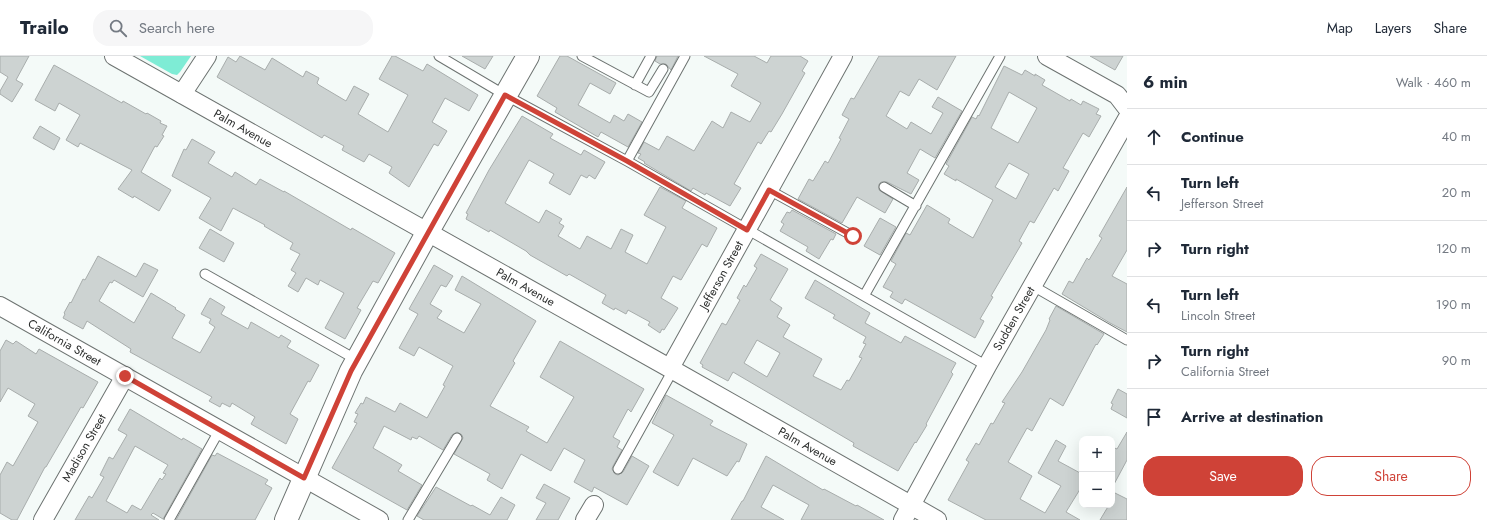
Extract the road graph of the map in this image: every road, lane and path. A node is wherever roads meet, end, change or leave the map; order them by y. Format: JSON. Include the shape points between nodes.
{"nodes":[{"id":1,"x":114,"y":56,"type":"edge"},
{"id":2,"x":207,"y":56,"type":"edge"},
{"id":3,"x":438,"y":56,"type":"edge"},
{"id":4,"x":528,"y":56,"type":"edge"},
{"id":5,"x":582,"y":56,"type":"edge"},
{"id":6,"x":651,"y":56,"type":"edge"},
{"id":7,"x":685,"y":56,"type":"edge"},
{"id":8,"x":843,"y":56,"type":"edge"},
{"id":9,"x":1000,"y":56,"type":"edge"},
{"id":10,"x":1047,"y":56,"type":"edge"},
{"id":11,"x":663,"y":69,"type":"dead end"},
{"id":12,"x":635,"y":85,"type":"junction"},
{"id":13,"x":182,"y":94,"type":"junction"},
{"id":14,"x":505,"y":95,"type":"junction"},
{"id":15,"x":1127,"y":108,"type":"edge"},
{"id":16,"x":1127,"y":119,"type":"edge"},
{"id":17,"x":627,"y":161,"type":"junction"},
{"id":18,"x":884,"y":187,"type":"dead end"},
{"id":19,"x":769,"y":190,"type":"junction"},
{"id":20,"x":916,"y":206,"type":"junction"},
{"id":21,"x":747,"y":230,"type":"junction"},
{"id":22,"x":427,"y":233,"type":"junction"},
{"id":23,"x":853,"y":236,"type":"dead end"},
{"id":24,"x":205,"y":274,"type":"dead end"},
{"id":25,"x":1033,"y":286,"type":"junction"},
{"id":26,"x":864,"y":296,"type":"junction"},
{"id":27,"x":0,"y":306,"type":"edge"},
{"id":28,"x":1127,"y":340,"type":"edge"},
{"id":29,"x":357,"y":360,"type":"junction"},
{"id":30,"x":987,"y":366,"type":"junction"},
{"id":31,"x":671,"y":369,"type":"junction"},
{"id":32,"x":125,"y":376,"type":"junction"},
{"id":33,"x":219,"y":431,"type":"junction"},
{"id":34,"x":457,"y":438,"type":"dead end"},
{"id":35,"x":618,"y":469,"type":"dead end"},
{"id":36,"x":304,"y":478,"type":"junction"},
{"id":37,"x":907,"y":513,"type":"edge"},
{"id":38,"x":43,"y":520,"type":"edge"},
{"id":39,"x":169,"y":520,"type":"edge"},
{"id":40,"x":286,"y":520,"type":"edge"},
{"id":41,"x":379,"y":520,"type":"edge"},
{"id":42,"x":408,"y":520,"type":"edge"},
{"id":43,"x":937,"y":520,"type":"edge"}],
"edges":[{"from":1,"to":13,"type":"street","name":"Palm Avenue"},
{"from":2,"to":13,"type":"street"},
{"from":3,"to":14,"type":"lane"},
{"from":4,"to":14,"type":"street"},
{"from":5,"to":12,"type":"lane"},
{"from":6,"to":12,"type":"lane"},
{"from":7,"to":17,"type":"lane"},
{"from":8,"to":19,"type":"street","name":"Jefferson Street"},
{"from":9,"to":20,"type":"lane"},
{"from":10,"to":15,"type":"street","via":[[1117,95]]},
{"from":11,"to":12,"type":"lane","via":[[649,92]]},
{"from":13,"to":22,"type":"street","name":"Palm Avenue"},
{"from":14,"to":17,"type":"lane"},
{"from":14,"to":22,"type":"street"},
{"from":16,"to":25,"type":"street","name":"Sudden Street"},
{"from":17,"to":21,"type":"lane"},
{"from":18,"to":20,"type":"lane"},
{"from":19,"to":21,"type":"street","name":"Jefferson Street"},
{"from":19,"to":23,"type":"lane"},
{"from":20,"to":26,"type":"lane"},
{"from":21,"to":26,"type":"lane"},
{"from":21,"to":31,"type":"street","name":"Jefferson Street"},
{"from":22,"to":29,"type":"street"},
{"from":22,"to":31,"type":"street","name":"Palm Avenue"},
{"from":24,"to":29,"type":"lane"},
{"from":25,"to":28,"type":"lane"},
{"from":25,"to":30,"type":"street","name":"Sudden Street"},
{"from":26,"to":30,"type":"lane"},
{"from":27,"to":32,"type":"street","name":"California Street"},
{"from":29,"to":36,"type":"street"},
{"from":30,"to":37,"type":"street","name":"Sudden Street"},
{"from":31,"to":35,"type":"lane"},
{"from":31,"to":37,"type":"street","name":"Palm Avenue"},
{"from":32,"to":33,"type":"street","name":"California Street"},
{"from":32,"to":38,"type":"street","name":"Madison Street"},
{"from":33,"to":36,"type":"street","name":"California Street"},
{"from":33,"to":39,"type":"lane"},
{"from":34,"to":42,"type":"lane"},
{"from":36,"to":40,"type":"street"},
{"from":36,"to":41,"type":"street","name":"California Street"},
{"from":37,"to":43,"type":"street","name":"Palm Avenue"}]}
